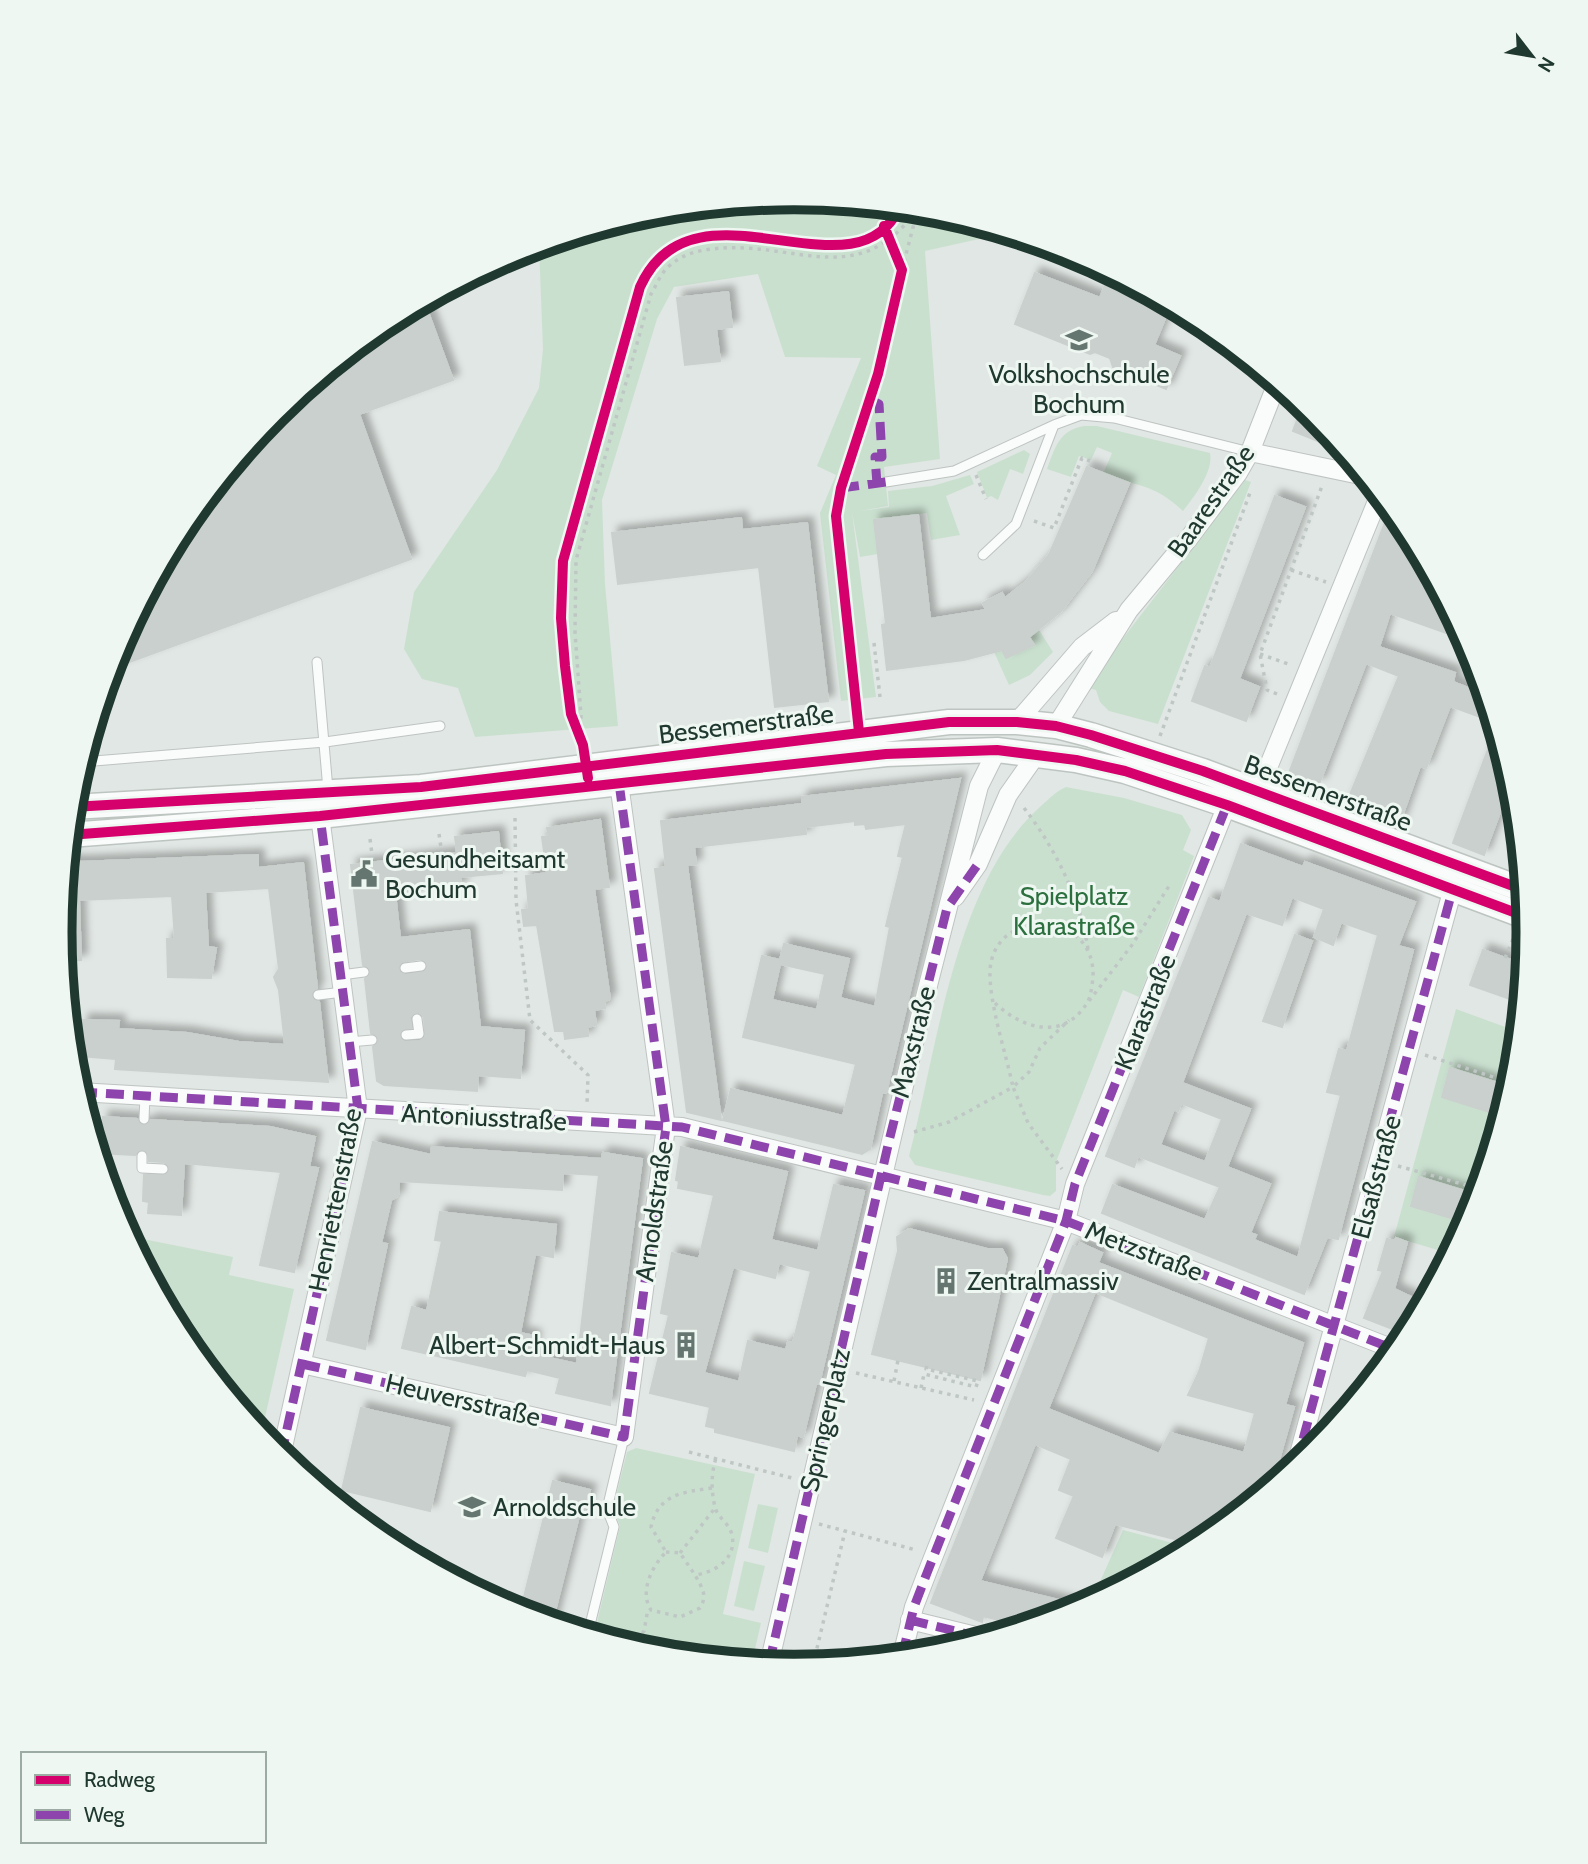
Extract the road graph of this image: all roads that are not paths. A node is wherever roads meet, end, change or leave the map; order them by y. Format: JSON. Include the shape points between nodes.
{"nodes":[{"id":1,"x":1274,"y":393,"type":"edge"},
{"id":2,"x":1054,"y":425,"type":"junction"},
{"id":3,"x":1257,"y":454,"type":"junction"},
{"id":4,"x":1351,"y":473,"type":"edge"},
{"id":5,"x":886,"y":482,"type":"dead end"},
{"id":6,"x":1376,"y":504,"type":"edge"},
{"id":7,"x":983,"y":555,"type":"dead end"},
{"id":8,"x":1129,"y":610,"type":"junction"},
{"id":9,"x":317,"y":662,"type":"dead end"},
{"id":10,"x":1017,"y":722,"type":"junction"},
{"id":11,"x":440,"y":726,"type":"dead end"},
{"id":12,"x":1056,"y":726,"type":"junction"},
{"id":13,"x":325,"y":742,"type":"junction"},
{"id":14,"x":997,"y":750,"type":"junction"},
{"id":15,"x":1036,"y":755,"type":"junction"},
{"id":16,"x":92,"y":761,"type":"edge"},
{"id":17,"x":619,"y":783,"type":"junction"},
{"id":18,"x":1258,"y":792,"type":"junction"},
{"id":19,"x":324,"y":804,"type":"junction"},
{"id":20,"x":1227,"y":805,"type":"junction"},
{"id":21,"x":83,"y":807,"type":"edge"},
{"id":22,"x":79,"y":834,"type":"edge"},
{"id":23,"x":1515,"y":887,"type":"edge"},
{"id":24,"x":1453,"y":888,"type":"junction"},
{"id":25,"x":947,"y":908,"type":"junction"},
{"id":26,"x":1516,"y":913,"type":"edge"},
{"id":27,"x":421,"y":966,"type":"dead end"},
{"id":28,"x":405,"y":968,"type":"dead end"},
{"id":29,"x":364,"y":972,"type":"dead end"},
{"id":30,"x":342,"y":984,"type":"junction"},
{"id":31,"x":318,"y":995,"type":"dead end"},
{"id":32,"x":417,"y":1018,"type":"dead end"},
{"id":33,"x":406,"y":1035,"type":"dead end"},
{"id":34,"x":372,"y":1040,"type":"dead end"},
{"id":35,"x":349,"y":1042,"type":"junction"},
{"id":36,"x":90,"y":1093,"type":"edge"},
{"id":37,"x":145,"y":1096,"type":"junction"},
{"id":38,"x":358,"y":1109,"type":"junction"},
{"id":39,"x":144,"y":1119,"type":"dead end"},
{"id":40,"x":666,"y":1127,"type":"junction"},
{"id":41,"x":142,"y":1156,"type":"dead end"},
{"id":42,"x":163,"y":1169,"type":"dead end"},
{"id":43,"x":883,"y":1177,"type":"junction"},
{"id":44,"x":1066,"y":1221,"type":"junction"},
{"id":45,"x":1334,"y":1326,"type":"junction"},
{"id":46,"x":1386,"y":1346,"type":"edge"},
{"id":47,"x":302,"y":1364,"type":"junction"},
{"id":48,"x":624,"y":1437,"type":"junction"},
{"id":49,"x":284,"y":1444,"type":"edge"},
{"id":50,"x":1301,"y":1447,"type":"edge"},
{"id":51,"x":910,"y":1620,"type":"junction"},
{"id":52,"x":590,"y":1625,"type":"edge"},
{"id":53,"x":965,"y":1633,"type":"edge"},
{"id":54,"x":904,"y":1645,"type":"edge"},
{"id":55,"x":771,"y":1654,"type":"edge"}],
"edges":[{"from":1,"to":3,"type":"street","name":"Baarestraße"},
{"from":2,"to":3,"type":"lane","via":[[1081,415],[1114,418]]},
{"from":2,"to":5,"type":"lane","via":[[954,471]]},
{"from":2,"to":7,"type":"lane","via":[[1016,524]]},
{"from":3,"to":4,"type":"street"},
{"from":3,"to":8,"type":"street","name":"Baarestraße"},
{"from":6,"to":18,"type":"street"},
{"from":8,"to":10,"type":"street","name":"Baarestraße","via":[[1082,647]]},
{"from":8,"to":12,"type":"street","name":"Baarestraße"},
{"from":9,"to":13,"type":"lane"},
{"from":10,"to":12,"type":"street","name":"Bessemerstraße"},
{"from":10,"to":14,"type":"street"},
{"from":10,"to":19,"type":"street","name":"Bessemerstraße","via":[[949,722]]},
{"from":11,"to":13,"type":"lane"},
{"from":12,"to":15,"type":"street"},
{"from":12,"to":18,"type":"street","name":"Bessemerstraße","via":[[1154,754]]},
{"from":13,"to":16,"type":"lane"},
{"from":13,"to":19,"type":"lane"},
{"from":14,"to":15,"type":"street","name":"Bessemerstraße"},
{"from":14,"to":17,"type":"street","name":"Bessemerstraße","via":[[886,754]]},
{"from":14,"to":25,"type":"street","name":"Maxstraße","via":[[979,786]]},
{"from":15,"to":20,"type":"street","name":"Bessemerstraße","via":[[1125,772]]},
{"from":15,"to":25,"type":"street","name":"Maxstraße","via":[[1008,795],[978,864]]},
{"from":17,"to":19,"type":"street","name":"Bessemerstraße","via":[[512,795]]},
{"from":17,"to":40,"type":"street","name":"Arnoldstraße"},
{"from":18,"to":23,"type":"street","name":"Bessemerstraße"},
{"from":19,"to":21,"type":"street","name":"Bessemerstraße"},
{"from":19,"to":22,"type":"street","name":"Bessemerstraße"},
{"from":19,"to":30,"type":"street","name":"Henriettenstraße"},
{"from":20,"to":24,"type":"street","name":"Bessemerstraße"},
{"from":20,"to":44,"type":"street","name":"Klarastraße","via":[[1075,1184]]},
{"from":24,"to":26,"type":"street","name":"Bessemerstraße"},
{"from":24,"to":45,"type":"street","name":"Elsaßstraße"},
{"from":25,"to":43,"type":"street","name":"Maxstraße"},
{"from":27,"to":28,"type":"lane"},
{"from":29,"to":30,"type":"lane"},
{"from":30,"to":31,"type":"lane"},
{"from":30,"to":35,"type":"street","name":"Henriettenstraße"},
{"from":32,"to":33,"type":"lane","via":[[419,1034]]},
{"from":34,"to":35,"type":"lane"},
{"from":35,"to":38,"type":"street","name":"Henriettenstraße"},
{"from":36,"to":37,"type":"street","name":"Antoniusstraße"},
{"from":37,"to":38,"type":"street","name":"Antoniusstraße"},
{"from":37,"to":39,"type":"lane"},
{"from":38,"to":40,"type":"street","name":"Antoniusstraße"},
{"from":38,"to":47,"type":"street","name":"Henriettenstraße"},
{"from":40,"to":43,"type":"street","name":"Antoniusstraße","via":[[682,1127]]},
{"from":40,"to":48,"type":"street","name":"Arnoldstraße"},
{"from":41,"to":42,"type":"lane","via":[[142,1168]]},
{"from":43,"to":44,"type":"street","name":"Metzstraße"},
{"from":43,"to":55,"type":"street","name":"Springerplatz"},
{"from":44,"to":45,"type":"street","name":"Metzstraße"},
{"from":44,"to":51,"type":"street"},
{"from":45,"to":46,"type":"street","name":"Metzstraße"},
{"from":45,"to":50,"type":"street","name":"Elsaßstraße"},
{"from":47,"to":48,"type":"street","name":"Heuversstraße"},
{"from":47,"to":49,"type":"street","name":"Henriettenstraße"},
{"from":48,"to":52,"type":"lane","name":"Arnoldstraße","via":[[607,1509],[614,1527]]},
{"from":51,"to":53,"type":"street"},
{"from":51,"to":54,"type":"street"}]}
